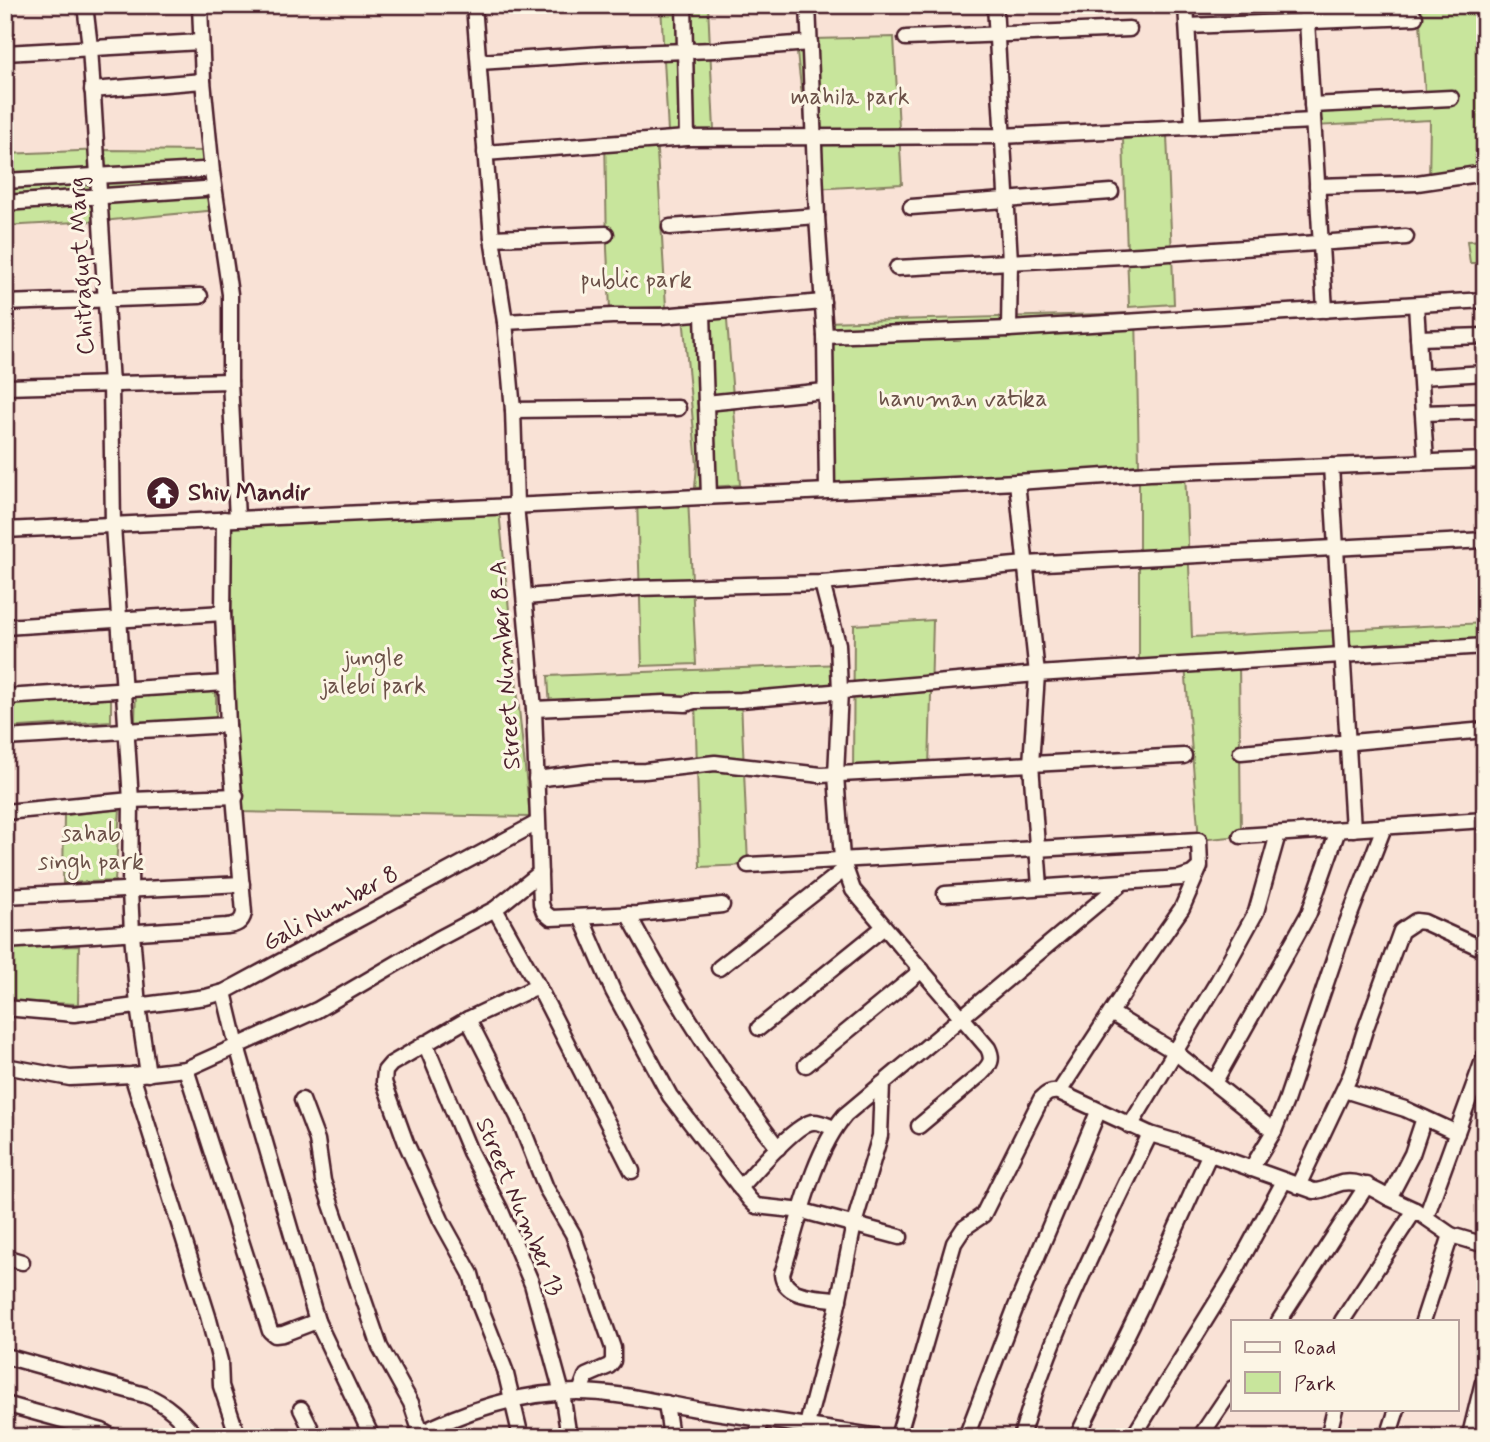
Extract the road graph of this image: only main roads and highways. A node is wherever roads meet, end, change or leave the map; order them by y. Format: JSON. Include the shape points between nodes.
{"nodes":[{"id":1,"x":1485,"y":1384,"type":"edge"},
{"id":2,"x":1472,"y":1437,"type":"edge"}],
"edges":[{"from":1,"to":2,"type":"main road"}]}
